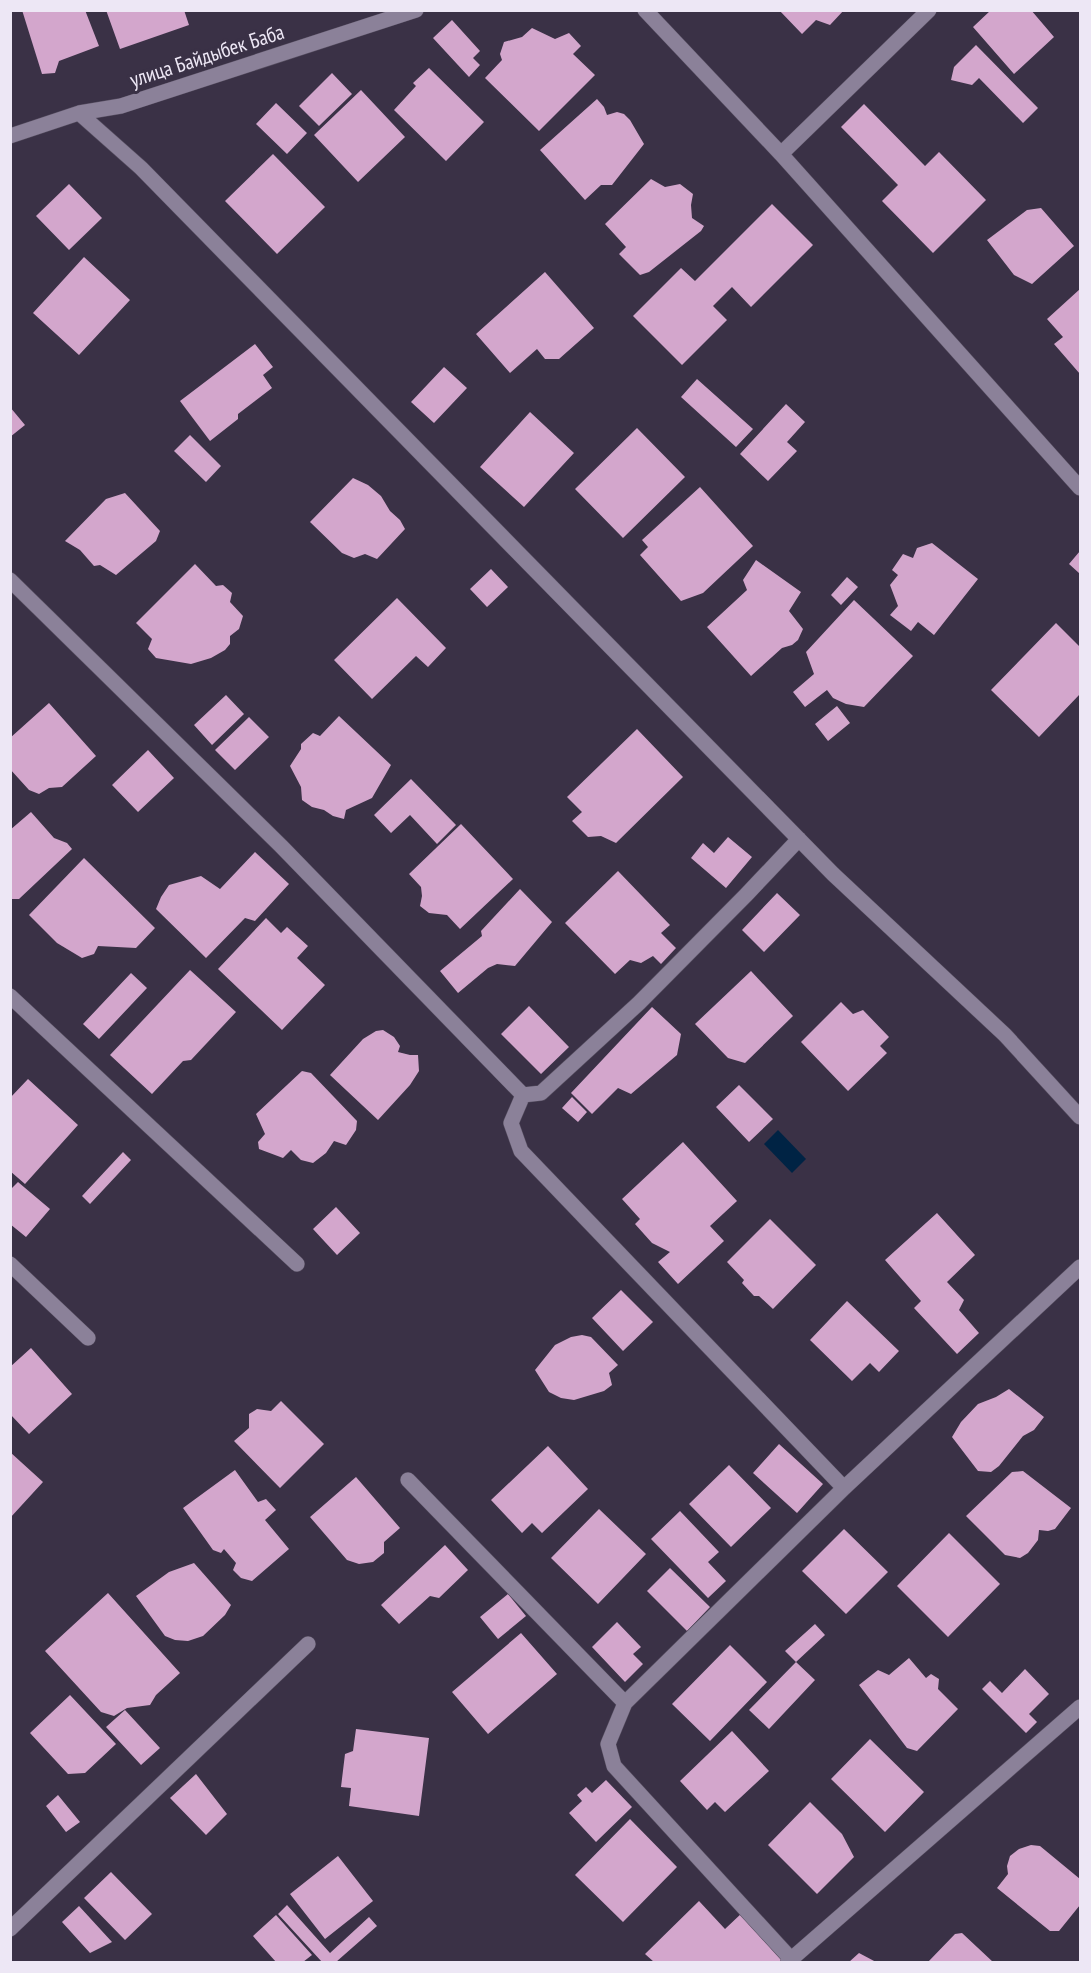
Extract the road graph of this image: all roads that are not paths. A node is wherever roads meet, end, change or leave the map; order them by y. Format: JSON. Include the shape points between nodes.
{"nodes":[{"id":1,"x":416,"y":10,"type":"edge"},
{"id":2,"x":645,"y":10,"type":"edge"},
{"id":3,"x":929,"y":10,"type":"edge"},
{"id":4,"x":79,"y":113,"type":"junction"},
{"id":5,"x":10,"y":136,"type":"edge"},
{"id":6,"x":781,"y":154,"type":"junction"},
{"id":7,"x":1080,"y":488,"type":"edge"},
{"id":8,"x":10,"y":580,"type":"edge"},
{"id":9,"x":799,"y":839,"type":"junction"},
{"id":10,"x":10,"y":996,"type":"edge"},
{"id":11,"x":523,"y":1095,"type":"junction"},
{"id":12,"x":1080,"y":1117,"type":"edge"},
{"id":13,"x":10,"y":1264,"type":"edge"},
{"id":14,"x":297,"y":1264,"type":"dead end"},
{"id":15,"x":1080,"y":1267,"type":"edge"},
{"id":16,"x":88,"y":1338,"type":"dead end"},
{"id":17,"x":408,"y":1480,"type":"dead end"},
{"id":18,"x":844,"y":1488,"type":"junction"},
{"id":19,"x":308,"y":1644,"type":"dead end"},
{"id":20,"x":625,"y":1703,"type":"junction"},
{"id":21,"x":1080,"y":1707,"type":"edge"},
{"id":22,"x":10,"y":1929,"type":"edge"},
{"id":23,"x":790,"y":1961,"type":"edge"}],
"edges":[{"from":1,"to":4,"type":"street","name":"улица Байдыбек Баба","via":[[121,106]]},
{"from":2,"to":6,"type":"street"},
{"from":3,"to":6,"type":"street"},
{"from":4,"to":5,"type":"street","name":"улица Байдыбек Баба"},
{"from":4,"to":9,"type":"street","via":[[141,168]]},
{"from":6,"to":7,"type":"street"},
{"from":8,"to":11,"type":"street","via":[[281,846]]},
{"from":9,"to":11,"type":"street","via":[[639,1003],[540,1093]]},
{"from":9,"to":12,"type":"street","via":[[1005,1035]]},
{"from":10,"to":14,"type":"street"},
{"from":11,"to":18,"type":"street","via":[[512,1123],[521,1151]]},
{"from":13,"to":16,"type":"street"},
{"from":15,"to":18,"type":"street"},
{"from":17,"to":20,"type":"street"},
{"from":18,"to":20,"type":"street"},
{"from":19,"to":22,"type":"street"},
{"from":20,"to":23,"type":"street","via":[[608,1744],[614,1766]]},
{"from":21,"to":23,"type":"street"}]}
